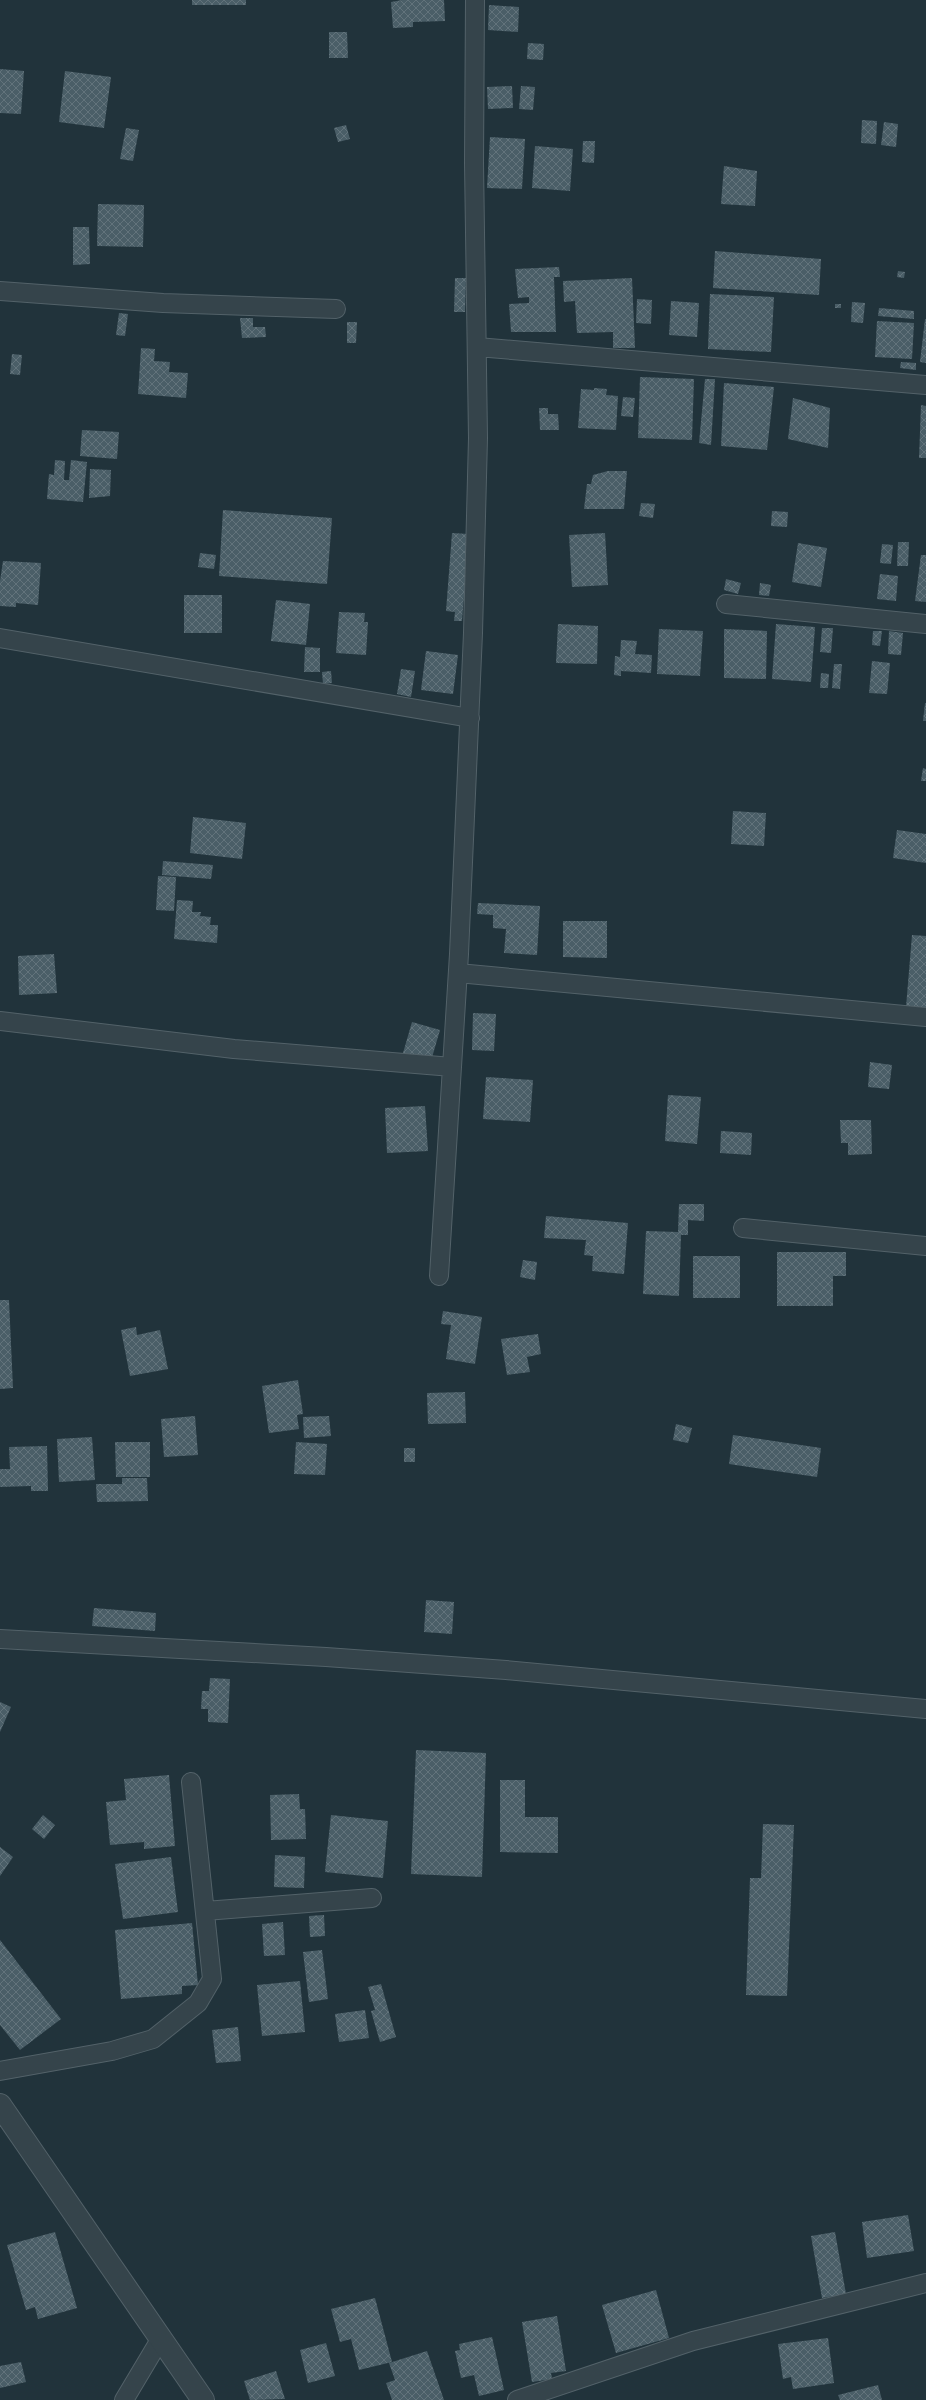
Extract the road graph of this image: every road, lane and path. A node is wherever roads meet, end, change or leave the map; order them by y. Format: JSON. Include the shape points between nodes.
{"nodes":[{"id":1,"x":475,"y":0,"type":"edge"},
{"id":2,"x":0,"y":291,"type":"edge"},
{"id":3,"x":336,"y":309,"type":"dead end"},
{"id":4,"x":477,"y":346,"type":"junction"},
{"id":5,"x":926,"y":385,"type":"edge"},
{"id":6,"x":726,"y":604,"type":"dead end"},
{"id":7,"x":926,"y":624,"type":"edge"},
{"id":8,"x":0,"y":638,"type":"edge"},
{"id":9,"x":470,"y":718,"type":"junction"},
{"id":10,"x":458,"y":973,"type":"junction"},
{"id":11,"x":926,"y":1017,"type":"edge"},
{"id":12,"x":0,"y":1021,"type":"edge"},
{"id":13,"x":452,"y":1067,"type":"junction"},
{"id":14,"x":743,"y":1228,"type":"dead end"},
{"id":15,"x":926,"y":1246,"type":"edge"},
{"id":16,"x":439,"y":1276,"type":"dead end"},
{"id":17,"x":0,"y":1639,"type":"edge"},
{"id":18,"x":926,"y":1709,"type":"edge"},
{"id":19,"x":191,"y":1782,"type":"dead end"},
{"id":20,"x":372,"y":1898,"type":"dead end"},
{"id":21,"x":205,"y":1912,"type":"junction"},
{"id":22,"x":0,"y":2071,"type":"edge"},
{"id":23,"x":0,"y":2105,"type":"edge"},
{"id":24,"x":926,"y":2283,"type":"edge"},
{"id":25,"x":161,"y":2338,"type":"junction"},
{"id":26,"x":124,"y":2400,"type":"edge"},
{"id":27,"x":203,"y":2400,"type":"edge"},
{"id":28,"x":517,"y":2400,"type":"edge"}],
"edges":[{"from":1,"to":4,"type":"street"},
{"from":2,"to":3,"type":"street","via":[[163,303]]},
{"from":4,"to":5,"type":"street"},
{"from":4,"to":9,"type":"street","via":[[478,438]]},
{"from":6,"to":7,"type":"street"},
{"from":8,"to":9,"type":"street"},
{"from":9,"to":10,"type":"street"},
{"from":10,"to":11,"type":"street"},
{"from":10,"to":13,"type":"street"},
{"from":12,"to":13,"type":"street","via":[[234,1049]]},
{"from":13,"to":16,"type":"street"},
{"from":14,"to":15,"type":"street"},
{"from":17,"to":18,"type":"street","via":[[490,1669]]},
{"from":19,"to":21,"type":"street"},
{"from":20,"to":21,"type":"street"},
{"from":21,"to":22,"type":"street","via":[[212,1979],[198,2003],[153,2039],[112,2051]]},
{"from":23,"to":25,"type":"street"},
{"from":24,"to":28,"type":"street","via":[[693,2341]]},
{"from":25,"to":26,"type":"street"},
{"from":25,"to":27,"type":"street"}]}
